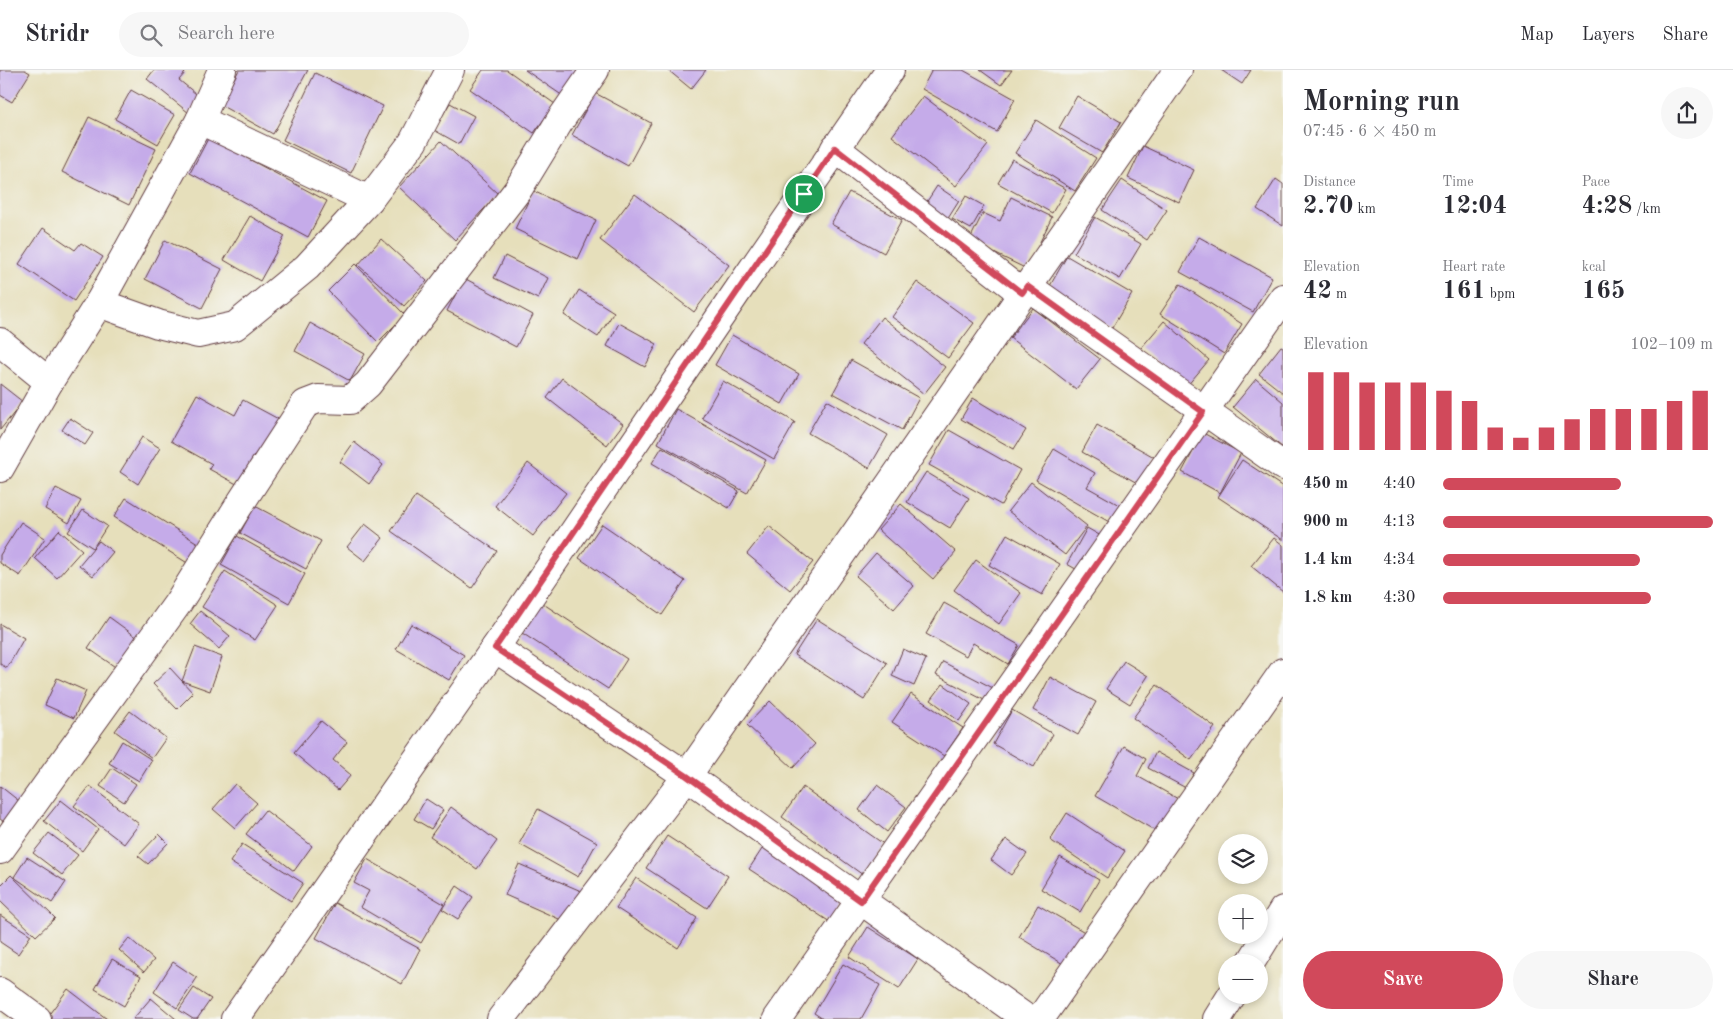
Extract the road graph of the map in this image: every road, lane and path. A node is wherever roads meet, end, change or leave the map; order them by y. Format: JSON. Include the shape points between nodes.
{"nodes":[{"id":1,"x":222,"y":70,"type":"edge"},
{"id":2,"x":450,"y":70,"type":"edge"},
{"id":3,"x":595,"y":70,"type":"edge"},
{"id":4,"x":890,"y":70,"type":"edge"},
{"id":5,"x":1178,"y":70,"type":"edge"},
{"id":6,"x":200,"y":120,"type":"junction"},
{"id":7,"x":835,"y":148,"type":"junction"},
{"id":8,"x":369,"y":200,"type":"junction"},
{"id":9,"x":1024,"y":290,"type":"junction"},
{"id":10,"x":1283,"y":298,"type":"edge"},
{"id":11,"x":99,"y":303,"type":"junction"},
{"id":12,"x":0,"y":342,"type":"edge"},
{"id":13,"x":49,"y":382,"type":"junction"},
{"id":14,"x":1203,"y":412,"type":"junction"},
{"id":15,"x":1283,"y":466,"type":"edge"},
{"id":16,"x":0,"y":468,"type":"edge"},
{"id":17,"x":495,"y":648,"type":"junction"},
{"id":18,"x":1283,"y":672,"type":"edge"},
{"id":19,"x":687,"y":776,"type":"junction"},
{"id":20,"x":0,"y":850,"type":"edge"},
{"id":21,"x":861,"y":901,"type":"junction"},
{"id":22,"x":1283,"y":910,"type":"edge"},
{"id":23,"x":1257,"y":954,"type":"edge"},
{"id":24,"x":0,"y":992,"type":"edge"},
{"id":25,"x":1226,"y":1004,"type":"edge"},
{"id":26,"x":37,"y":1019,"type":"edge"},
{"id":27,"x":235,"y":1019,"type":"edge"},
{"id":28,"x":501,"y":1019,"type":"edge"},
{"id":29,"x":777,"y":1019,"type":"edge"},
{"id":30,"x":1027,"y":1019,"type":"edge"},
{"id":31,"x":1040,"y":1019,"type":"edge"},
{"id":32,"x":1217,"y":1019,"type":"edge"}],
"edges":[{"from":1,"to":6,"type":"street"},
{"from":2,"to":8,"type":"street","via":[[413,142]]},
{"from":3,"to":20,"type":"street","via":[[517,191],[368,384],[350,400],[318,398],[305,404],[178,603]]},
{"from":4,"to":7,"type":"street"},
{"from":5,"to":9,"type":"street"},
{"from":6,"to":8,"type":"street"},
{"from":6,"to":11,"type":"street"},
{"from":7,"to":9,"type":"street"},
{"from":7,"to":17,"type":"street"},
{"from":8,"to":11,"type":"street","via":[[307,267],[235,326],[198,334]]},
{"from":9,"to":14,"type":"street"},
{"from":9,"to":19,"type":"street"},
{"from":10,"to":14,"type":"street"},
{"from":11,"to":13,"type":"street"},
{"from":12,"to":13,"type":"street"},
{"from":13,"to":16,"type":"street"},
{"from":14,"to":15,"type":"street"},
{"from":14,"to":21,"type":"street"},
{"from":17,"to":19,"type":"street"},
{"from":17,"to":27,"type":"street"},
{"from":18,"to":31,"type":"street"},
{"from":19,"to":21,"type":"street"},
{"from":19,"to":28,"type":"street"},
{"from":21,"to":29,"type":"street"},
{"from":21,"to":30,"type":"street"},
{"from":22,"to":23,"type":"street"},
{"from":24,"to":26,"type":"street"},
{"from":25,"to":32,"type":"street"}]}
